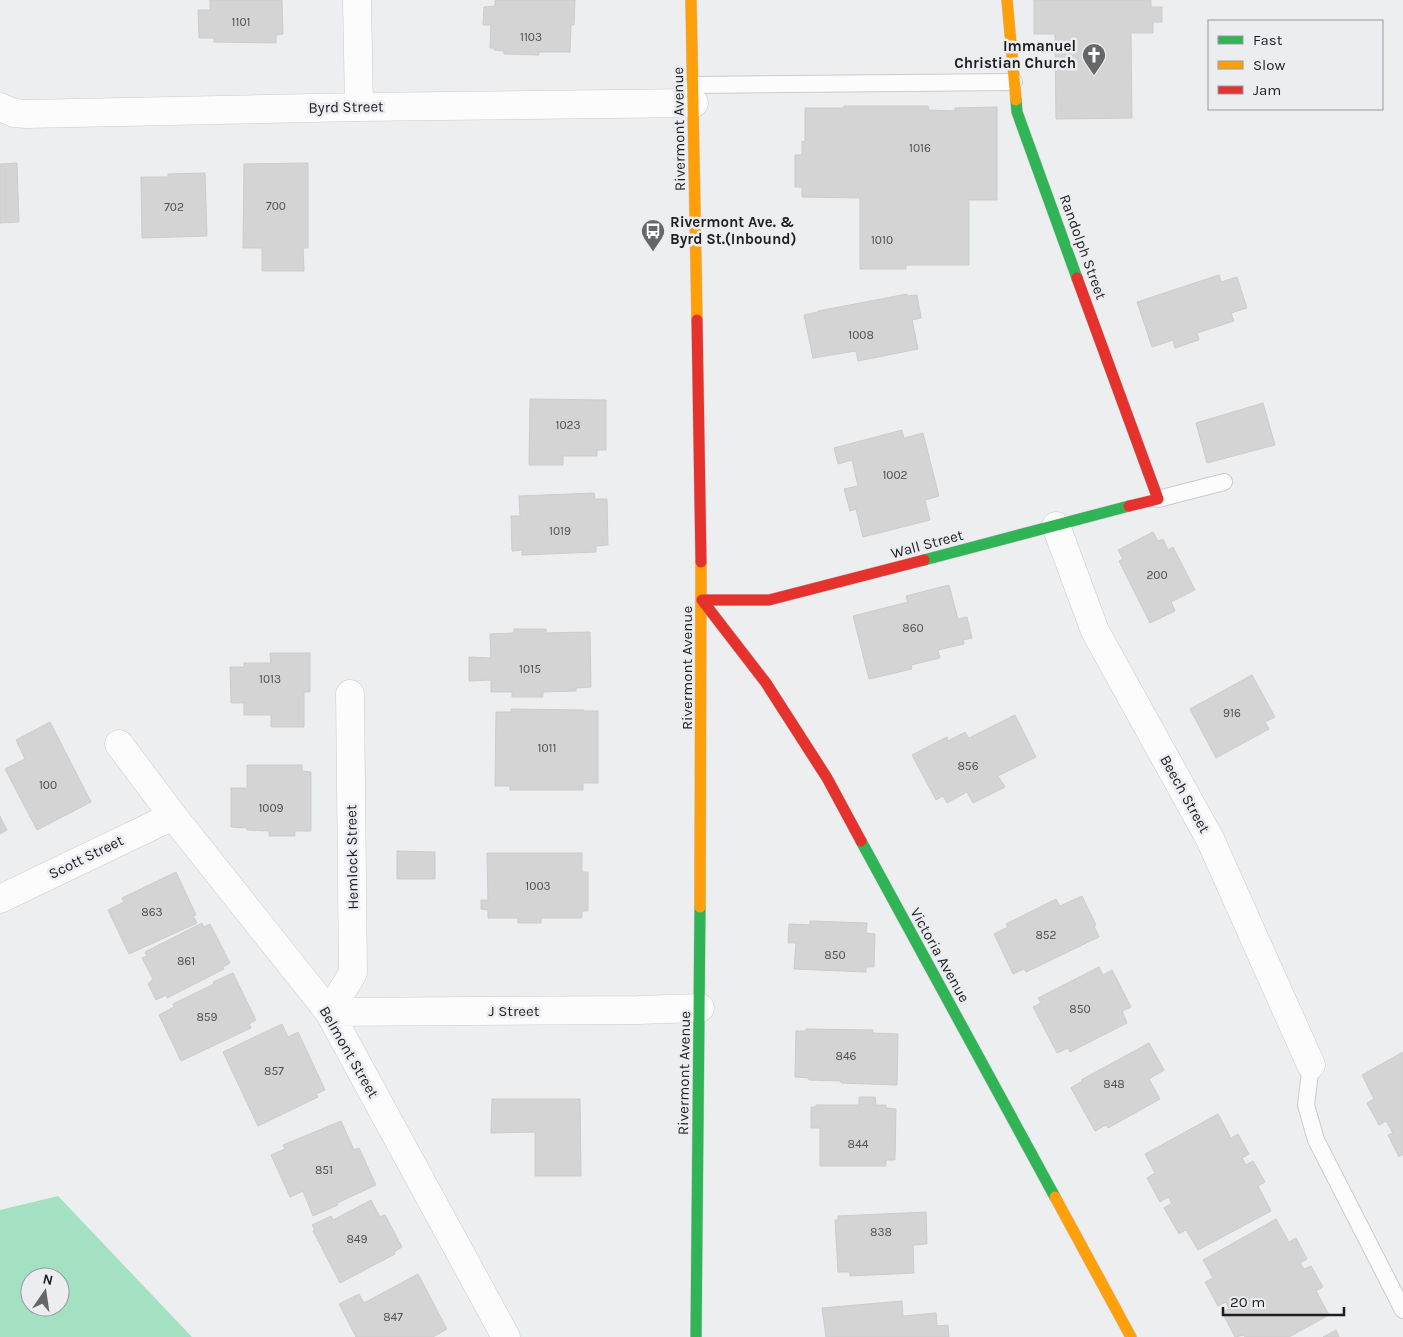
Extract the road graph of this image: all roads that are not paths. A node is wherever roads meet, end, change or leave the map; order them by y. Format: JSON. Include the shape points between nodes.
{"nodes":[{"id":1,"x":357,"y":0,"type":"edge"},
{"id":2,"x":691,"y":0,"type":"edge"},
{"id":3,"x":1007,"y":0,"type":"edge"},
{"id":4,"x":1014,"y":82,"type":"junction"},
{"id":5,"x":694,"y":94,"type":"junction"},
{"id":6,"x":0,"y":107,"type":"edge"},
{"id":7,"x":359,"y":107,"type":"junction"},
{"id":8,"x":1224,"y":482,"type":"dead end"},
{"id":9,"x":1158,"y":499,"type":"junction"},
{"id":10,"x":1056,"y":526,"type":"junction"},
{"id":11,"x":702,"y":600,"type":"junction"},
{"id":12,"x":350,"y":694,"type":"dead end"},
{"id":13,"x":119,"y":744,"type":"dead end"},
{"id":14,"x":173,"y":816,"type":"junction"},
{"id":15,"x":0,"y":899,"type":"edge"},
{"id":16,"x":700,"y":1008,"type":"junction"},
{"id":17,"x":329,"y":1012,"type":"junction"},
{"id":18,"x":1311,"y":1065,"type":"joint"},
{"id":19,"x":1403,"y":1310,"type":"edge"},
{"id":20,"x":506,"y":1337,"type":"edge"},
{"id":21,"x":696,"y":1337,"type":"edge"},
{"id":22,"x":1131,"y":1337,"type":"edge"}],
"edges":[{"from":1,"to":7,"type":"street"},
{"from":2,"to":5,"type":"street","name":"Rivermont Avenue"},
{"from":3,"to":4,"type":"street","name":"Randolph Street"},
{"from":4,"to":5,"type":"lane"},
{"from":4,"to":9,"type":"street","name":"Randolph Street","via":[[1017,112]]},
{"from":5,"to":7,"type":"street","name":"Byrd Street"},
{"from":5,"to":11,"type":"street","name":"Rivermont Avenue"},
{"from":6,"to":7,"type":"street","name":"Byrd Street","via":[[26,114]]},
{"from":8,"to":9,"type":"lane"},
{"from":9,"to":10,"type":"street","name":"Wall Street"},
{"from":10,"to":11,"type":"street","name":"Wall Street","via":[[769,600]]},
{"from":10,"to":18,"type":"street","name":"Beech Street","via":[[1094,631],[1210,839]]},
{"from":11,"to":16,"type":"street","name":"Rivermont Avenue"},
{"from":11,"to":22,"type":"street","name":"Victoria Avenue","via":[[766,683],[827,778]]},
{"from":12,"to":17,"type":"street","name":"Hemlock Street","via":[[353,973]]},
{"from":13,"to":14,"type":"street","name":"Belmont Street"},
{"from":14,"to":15,"type":"street","name":"Scott Street"},
{"from":14,"to":17,"type":"street","name":"Belmont Street"},
{"from":16,"to":17,"type":"street","name":"J Street"},
{"from":16,"to":21,"type":"street","name":"Rivermont Avenue"},
{"from":17,"to":20,"type":"street","name":"Belmont Street"},
{"from":18,"to":19,"type":"lane","via":[[1306,1105],[1316,1140]]}]}
